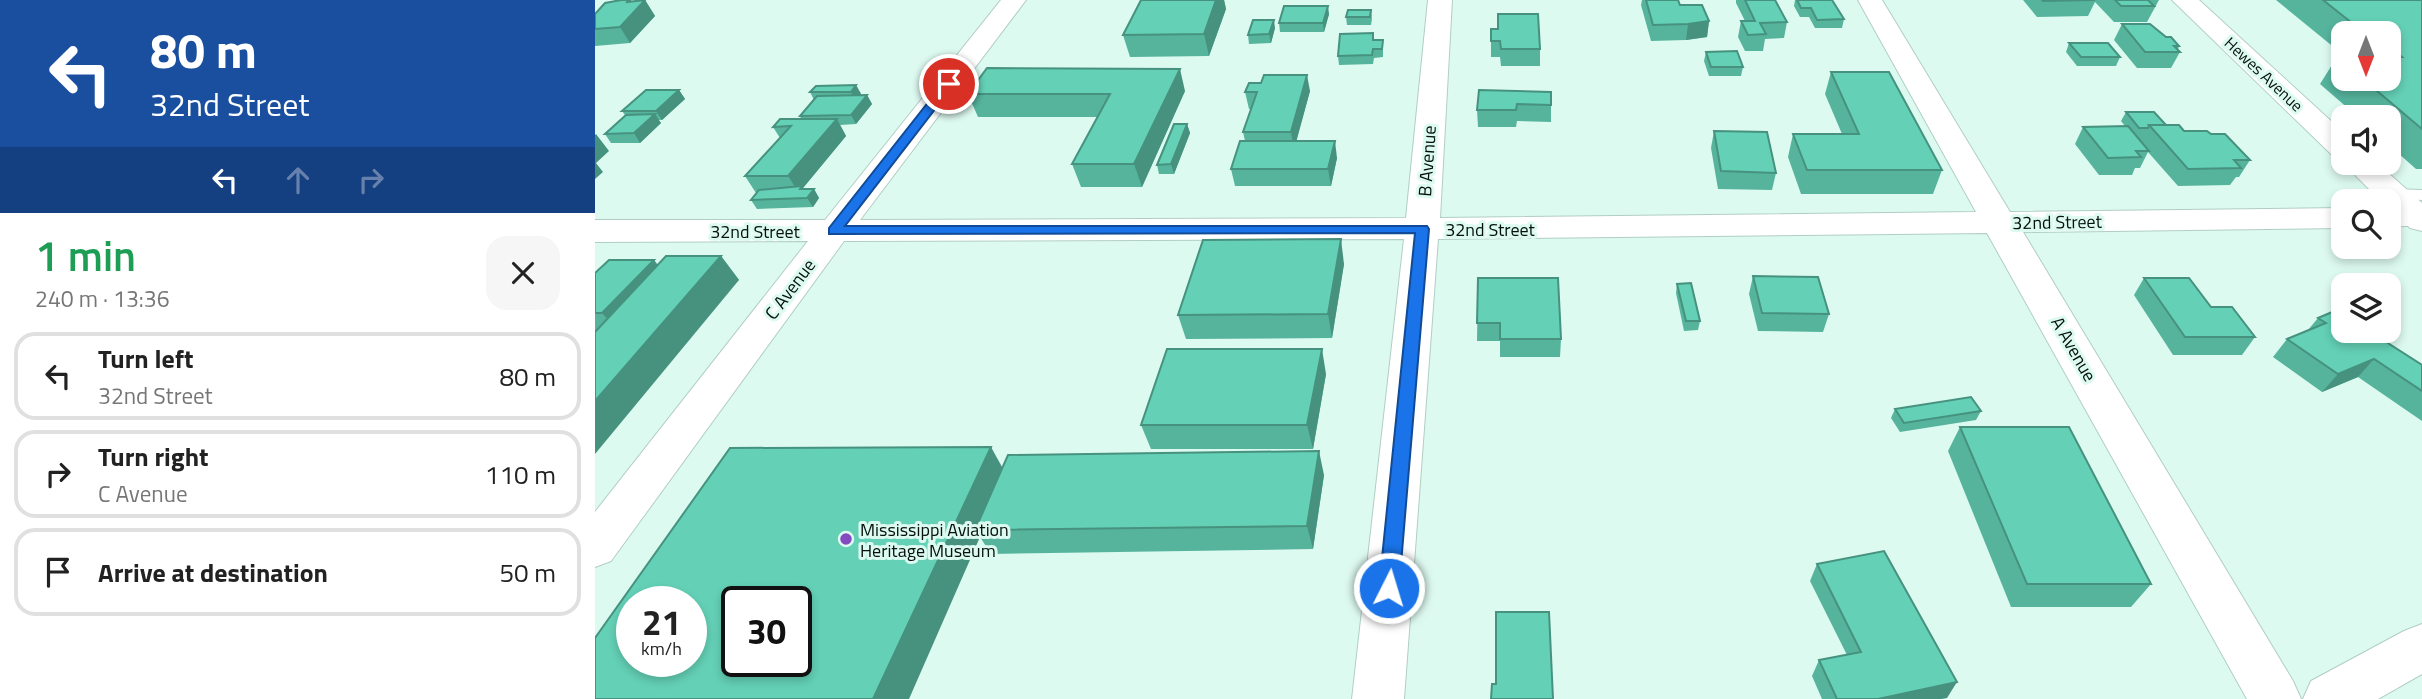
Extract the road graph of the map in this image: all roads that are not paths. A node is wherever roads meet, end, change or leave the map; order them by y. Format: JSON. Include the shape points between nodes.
{"nodes":[{"id":1,"x":1014,"y":0,"type":"edge"},
{"id":2,"x":1440,"y":0,"type":"edge"},
{"id":3,"x":1870,"y":0,"type":"edge"},
{"id":4,"x":2184,"y":0,"type":"edge"},
{"id":5,"x":2331,"y":137,"type":"edge"},
{"id":6,"x":2372,"y":175,"type":"edge"},
{"id":7,"x":2409,"y":209,"type":"edge"},
{"id":8,"x":2331,"y":218,"type":"edge"},
{"id":9,"x":2001,"y":223,"type":"junction"},
{"id":10,"x":1422,"y":229,"type":"junction"},
{"id":11,"x":595,"y":231,"type":"edge"},
{"id":12,"x":834,"y":231,"type":"junction"},
{"id":13,"x":595,"y":548,"type":"edge"},
{"id":14,"x":2422,"y":647,"type":"edge"},
{"id":15,"x":1378,"y":699,"type":"edge"},
{"id":16,"x":2275,"y":699,"type":"edge"},
{"id":17,"x":2329,"y":699,"type":"edge"}],
"edges":[{"from":1,"to":12,"type":"street","name":"C Avenue"},
{"from":2,"to":10,"type":"street","name":"B Avenue"},
{"from":3,"to":9,"type":"street","name":"A Avenue"},
{"from":4,"to":5,"type":"street","name":"Hewes Avenue"},
{"from":6,"to":7,"type":"street"},
{"from":8,"to":9,"type":"street","name":"32nd Street"},
{"from":9,"to":10,"type":"street","name":"32nd Street"},
{"from":9,"to":16,"type":"street","name":"A Avenue"},
{"from":10,"to":12,"type":"street","name":"32nd Street"},
{"from":10,"to":15,"type":"street","name":"B Avenue"},
{"from":11,"to":12,"type":"street","name":"32nd Street"},
{"from":12,"to":13,"type":"street","name":"C Avenue"},
{"from":14,"to":17,"type":"street"}]}
